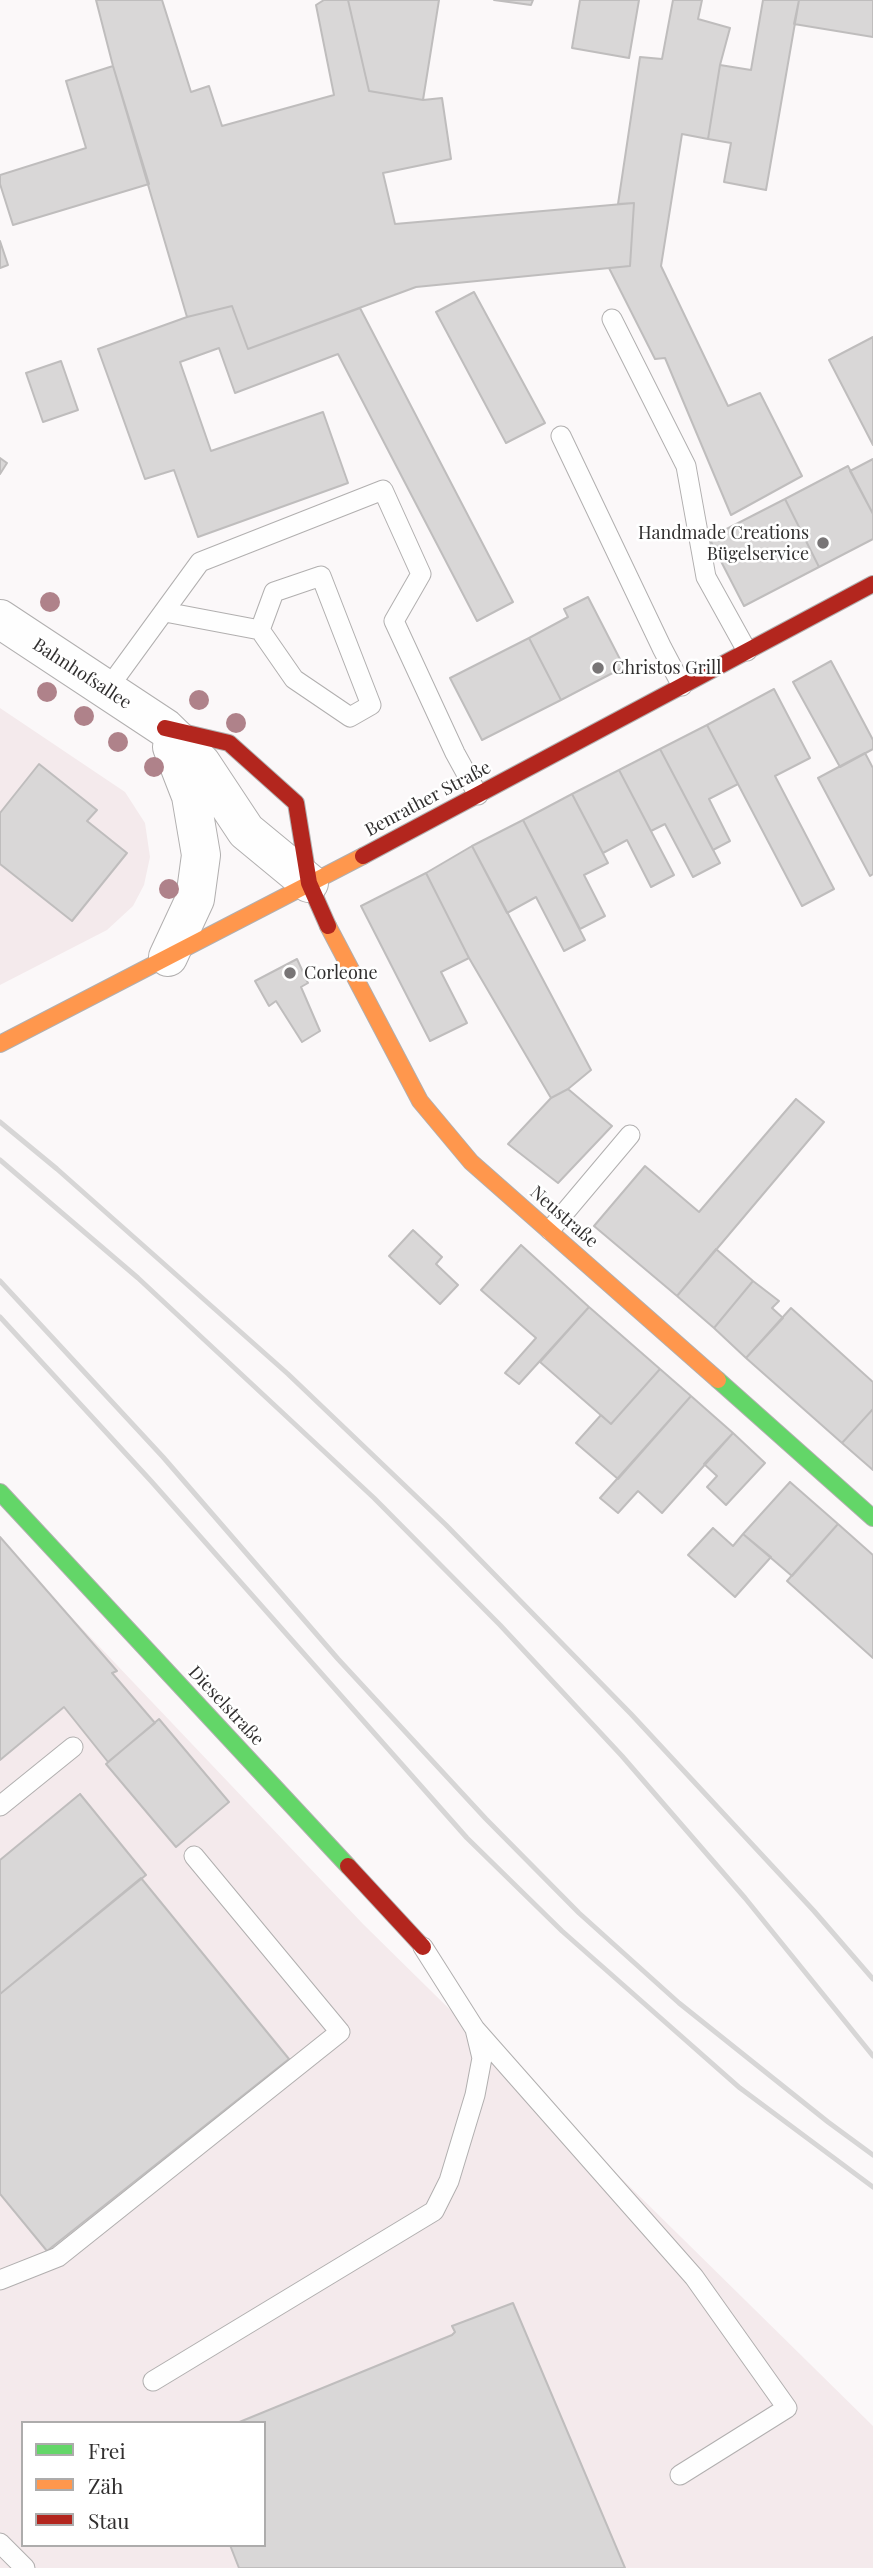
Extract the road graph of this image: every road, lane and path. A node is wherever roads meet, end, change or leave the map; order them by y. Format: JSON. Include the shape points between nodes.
{"nodes":[{"id":1,"x":612,"y":319,"type":"dead end"},
{"id":2,"x":561,"y":436,"type":"dead end"},
{"id":3,"x":873,"y":584,"type":"edge"},
{"id":4,"x":164,"y":612,"type":"junction"},
{"id":5,"x":0,"y":620,"type":"edge"},
{"id":6,"x":260,"y":630,"type":"junction"},
{"id":7,"x":747,"y":651,"type":"junction"},
{"id":8,"x":682,"y":686,"type":"junction"},
{"id":9,"x":106,"y":691,"type":"junction"},
{"id":10,"x":166,"y":728,"type":"junction"},
{"id":11,"x":478,"y":795,"type":"junction"},
{"id":12,"x":309,"y":883,"type":"junction"},
{"id":13,"x":168,"y":957,"type":"junction"},
{"id":14,"x":0,"y":1044,"type":"edge"},
{"id":15,"x":630,"y":1135,"type":"dead end"},
{"id":16,"x":550,"y":1230,"type":"junction"},
{"id":17,"x":0,"y":1492,"type":"edge"},
{"id":18,"x":873,"y":1518,"type":"edge"},
{"id":19,"x":73,"y":1747,"type":"dead end"},
{"id":20,"x":0,"y":1806,"type":"edge"},
{"id":21,"x":194,"y":1856,"type":"dead end"},
{"id":22,"x":423,"y":1947,"type":"joint"},
{"id":23,"x":475,"y":2029,"type":"junction"},
{"id":24,"x":0,"y":2280,"type":"edge"},
{"id":25,"x":153,"y":2381,"type":"dead end"},
{"id":26,"x":680,"y":2474,"type":"dead end"},
{"id":27,"x":0,"y":2543,"type":"edge"},
{"id":28,"x":25,"y":2568,"type":"edge"}],
"edges":[{"from":1,"to":7,"type":"lane","via":[[686,466],[706,577]]},
{"from":2,"to":8,"type":"lane"},
{"from":3,"to":7,"type":"street","name":"Benrather Straße"},
{"from":4,"to":6,"type":"lane"},
{"from":4,"to":9,"type":"lane"},
{"from":4,"to":11,"type":"lane","via":[[200,562],[383,490],[421,574],[394,621]]},
{"from":5,"to":9,"type":"street","name":"Bahnhofsallee"},
{"from":6,"to":6,"type":"lane","via":[[295,679],[350,717],[371,705],[321,576],[274,592]]},
{"from":7,"to":8,"type":"street","name":"Benrather Straße"},
{"from":8,"to":11,"type":"street","name":"Benrather Straße"},
{"from":9,"to":10,"type":"street","name":"Bahnhofsallee"},
{"from":10,"to":12,"type":"street","name":"Bahnhofsallee","via":[[201,763],[246,831]]},
{"from":10,"to":12,"type":"street","name":"Bahnhofsallee","via":[[229,743],[296,803]]},
{"from":10,"to":13,"type":"street","via":[[191,796],[201,855],[195,899]]},
{"from":11,"to":12,"type":"street","name":"Benrather Straße"},
{"from":12,"to":13,"type":"street","name":"Benrather Straße"},
{"from":12,"to":16,"type":"street","name":"Neustraße","via":[[420,1101],[471,1162]]},
{"from":13,"to":14,"type":"street","name":"Benrather Straße"},
{"from":15,"to":16,"type":"lane"},
{"from":16,"to":18,"type":"street","name":"Neustraße"},
{"from":17,"to":22,"type":"street","name":"Dieselstraße"},
{"from":19,"to":20,"type":"lane"},
{"from":21,"to":24,"type":"lane","via":[[340,2032],[58,2257]]},
{"from":22,"to":23,"type":"lane"},
{"from":23,"to":25,"type":"lane","via":[[482,2057],[475,2095],[449,2181],[434,2211]]},
{"from":23,"to":26,"type":"lane","via":[[694,2277],[788,2408]]},
{"from":27,"to":28,"type":"lane"}]}
